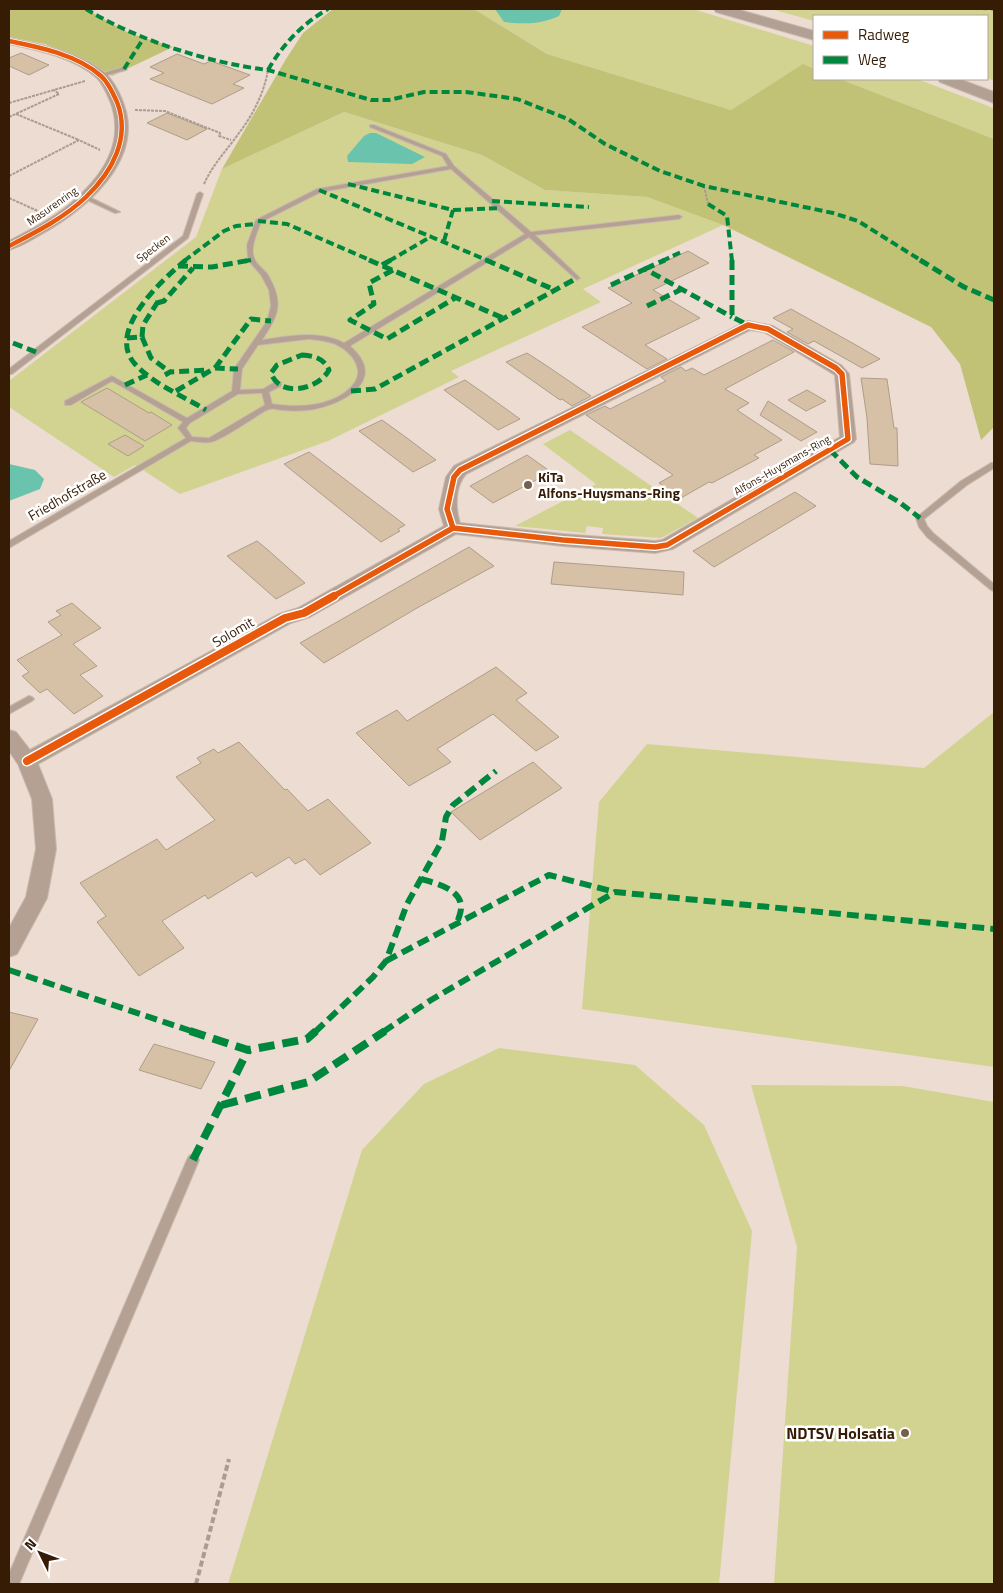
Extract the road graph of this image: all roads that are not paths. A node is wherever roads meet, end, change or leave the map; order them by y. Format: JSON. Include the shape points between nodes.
{"nodes":[{"id":1,"x":721,"y":9,"type":"edge"},
{"id":2,"x":756,"y":9,"type":"edge"},
{"id":3,"x":813,"y":25,"type":"edge"},
{"id":4,"x":813,"y":36,"type":"edge"},
{"id":5,"x":9,"y":41,"type":"edge"},
{"id":6,"x":124,"y":69,"type":"dead end"},
{"id":7,"x":100,"y":76,"type":"junction"},
{"id":8,"x":949,"y":80,"type":"edge"},
{"id":9,"x":979,"y":80,"type":"edge"},
{"id":10,"x":994,"y":86,"type":"edge"},
{"id":11,"x":994,"y":98,"type":"edge"},
{"id":12,"x":372,"y":126,"type":"dead end"},
{"id":13,"x":452,"y":167,"type":"junction"},
{"id":14,"x":200,"y":194,"type":"road end"},
{"id":15,"x":86,"y":197,"type":"junction"},
{"id":16,"x":117,"y":212,"type":"dead end"},
{"id":17,"x":678,"y":217,"type":"dead end"},
{"id":18,"x":529,"y":234,"type":"junction"},
{"id":19,"x":9,"y":246,"type":"edge"},
{"id":20,"x":577,"y":278,"type":"dead end"},
{"id":21,"x":256,"y":343,"type":"junction"},
{"id":22,"x":345,"y":346,"type":"junction"},
{"id":23,"x":9,"y":372,"type":"edge"},
{"id":24,"x":278,"y":384,"type":"dead end"},
{"id":25,"x":236,"y":392,"type":"junction"},
{"id":26,"x":265,"y":392,"type":"junction"},
{"id":27,"x":68,"y":403,"type":"dead end"},
{"id":28,"x":269,"y":406,"type":"junction"},
{"id":29,"x":187,"y":421,"type":"junction"},
{"id":30,"x":190,"y":438,"type":"junction"},
{"id":31,"x":994,"y":465,"type":"edge"},
{"id":32,"x":453,"y":528,"type":"junction"},
{"id":33,"x":9,"y":545,"type":"edge"},
{"id":34,"x":994,"y":588,"type":"edge"},
{"id":35,"x":29,"y":699,"type":"dead end"},
{"id":36,"x":9,"y":711,"type":"edge"},
{"id":37,"x":9,"y":737,"type":"edge"},
{"id":38,"x":27,"y":761,"type":"junction"},
{"id":39,"x":9,"y":948,"type":"edge"},
{"id":40,"x":193,"y":1160,"type":"dead end"},
{"id":41,"x":12,"y":1584,"type":"edge"}],
"edges":[{"from":1,"to":4,"type":"highway"},
{"from":2,"to":3,"type":"highway"},
{"from":5,"to":7,"type":"street","name":"Masurenring","via":[[73,60]]},
{"from":6,"to":7,"type":"lane"},
{"from":7,"to":15,"type":"street","name":"Masurenring","via":[[110,88],[121,112],[123,126],[114,156]]},
{"from":8,"to":11,"type":"highway"},
{"from":9,"to":10,"type":"highway"},
{"from":12,"to":13,"type":"lane","via":[[444,155]]},
{"from":13,"to":18,"type":"lane"},
{"from":13,"to":21,"type":"lane","via":[[319,190],[258,221],[250,245],[251,260],[264,274],[275,306]]},
{"from":14,"to":23,"type":"lane","name":"Specken","via":[[186,237]]},
{"from":15,"to":16,"type":"lane"},
{"from":15,"to":19,"type":"street","name":"Masurenring","via":[[55,220]]},
{"from":17,"to":18,"type":"lane"},
{"from":18,"to":20,"type":"lane"},
{"from":18,"to":22,"type":"lane"},
{"from":21,"to":22,"type":"lane","via":[[303,337],[326,339]]},
{"from":21,"to":25,"type":"lane","via":[[238,369]]},
{"from":22,"to":28,"type":"lane","via":[[358,357],[363,370],[358,384],[351,391],[322,406],[297,409]]},
{"from":24,"to":26,"type":"lane"},
{"from":25,"to":26,"type":"lane"},
{"from":25,"to":29,"type":"lane"},
{"from":26,"to":28,"type":"lane"},
{"from":27,"to":29,"type":"lane","via":[[112,378]]},
{"from":28,"to":30,"type":"lane","via":[[210,440]]},
{"from":29,"to":30,"type":"lane","via":[[182,428]]},
{"from":30,"to":33,"type":"lane","name":"Friedhofstraße"},
{"from":31,"to":34,"type":"lane","via":[[964,483],[920,518],[922,527],[930,535]]},
{"from":32,"to":32,"type":"street","name":"Alfons-Huysmans-Ring","via":[[447,509],[454,477],[460,470],[748,325],[768,329],[842,374],[848,439],[668,545],[655,548]]},
{"from":32,"to":38,"type":"street","name":"Solomit","via":[[304,613],[285,618]]},
{"from":35,"to":36,"type":"lane"},
{"from":37,"to":38,"type":"street"},
{"from":38,"to":39,"type":"street","via":[[42,799],[46,849],[36,898]]},
{"from":40,"to":41,"type":"lane"}]}
